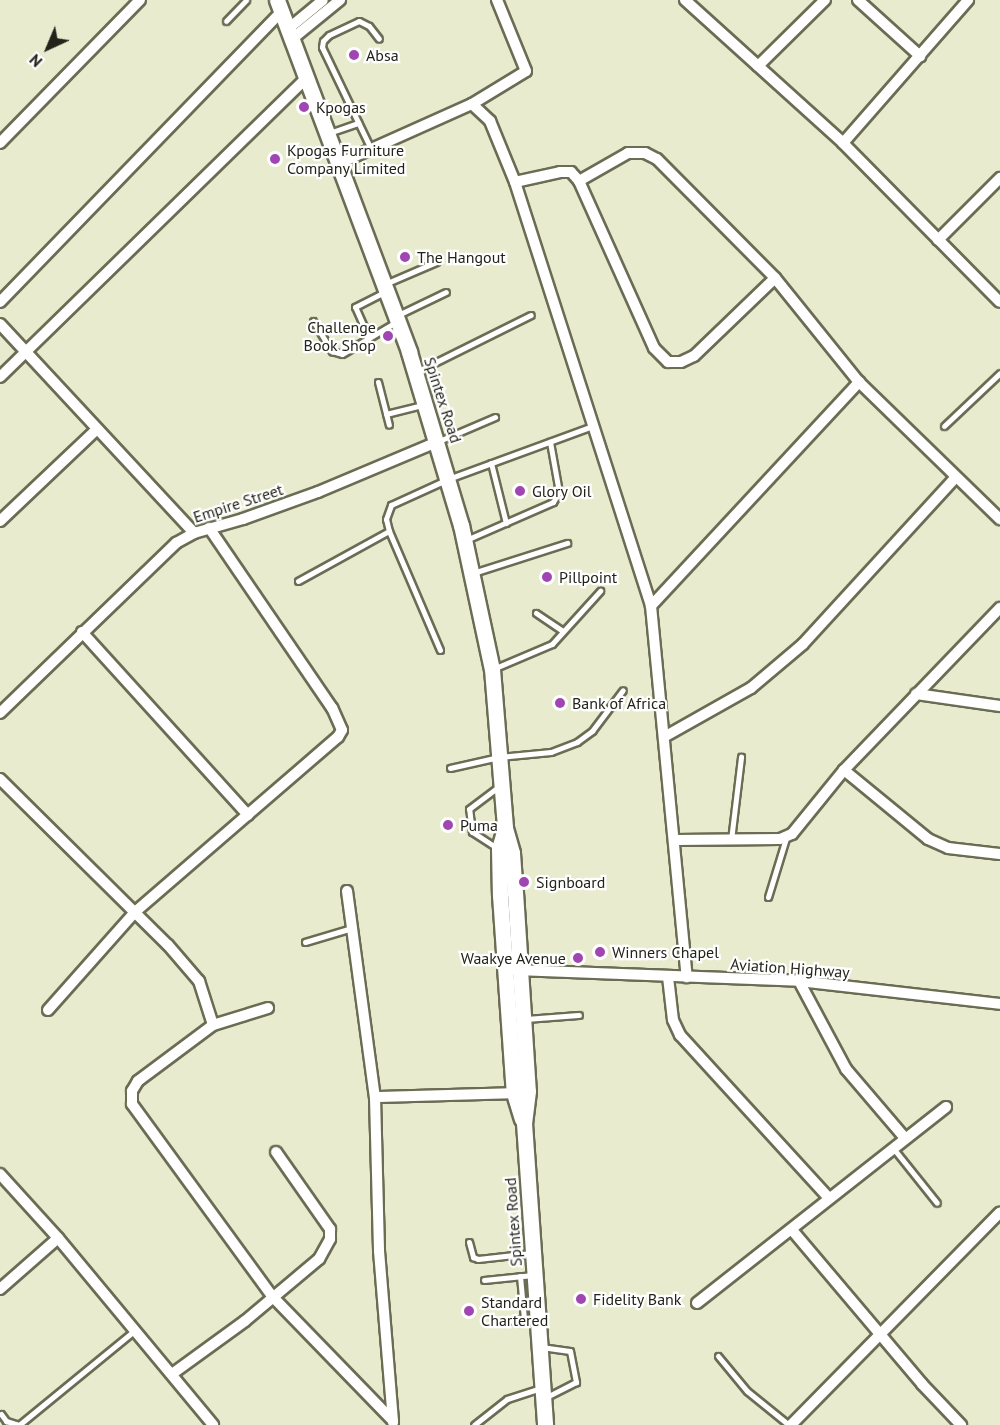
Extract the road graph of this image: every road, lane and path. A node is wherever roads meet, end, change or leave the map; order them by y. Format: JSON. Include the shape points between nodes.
{"nodes":[{"id":1,"x":140,"y":0,"type":"edge"},
{"id":2,"x":246,"y":0,"type":"edge"},
{"id":3,"x":323,"y":0,"type":"edge"},
{"id":4,"x":340,"y":0,"type":"edge"},
{"id":5,"x":497,"y":0,"type":"edge"},
{"id":6,"x":685,"y":0,"type":"edge"},
{"id":7,"x":825,"y":0,"type":"edge"},
{"id":8,"x":858,"y":0,"type":"edge"},
{"id":9,"x":968,"y":0,"type":"edge"},
{"id":10,"x":279,"y":6,"type":"edge"},
{"id":11,"x":226,"y":21,"type":"dead end"},
{"id":12,"x":290,"y":34,"type":"junction"},
{"id":13,"x":378,"y":39,"type":"dead end"},
{"id":14,"x":920,"y":56,"type":"junction"},
{"id":15,"x":758,"y":66,"type":"junction"},
{"id":16,"x":307,"y":77,"type":"junction"},
{"id":17,"x":472,"y":104,"type":"junction"},
{"id":18,"x":358,"y":123,"type":"junction"},
{"id":19,"x":328,"y":133,"type":"junction"},
{"id":20,"x":0,"y":143,"type":"edge"},
{"id":21,"x":843,"y":143,"type":"junction"},
{"id":22,"x":371,"y":149,"type":"junction"},
{"id":23,"x":340,"y":163,"type":"junction"},
{"id":24,"x":1000,"y":178,"type":"edge"},
{"id":25,"x":579,"y":181,"type":"junction"},
{"id":26,"x":515,"y":182,"type":"junction"},
{"id":27,"x":938,"y":240,"type":"junction"},
{"id":28,"x":436,"y":262,"type":"dead end"},
{"id":29,"x":775,"y":278,"type":"junction"},
{"id":30,"x":386,"y":287,"type":"junction"},
{"id":31,"x":446,"y":292,"type":"dead end"},
{"id":32,"x":998,"y":297,"type":"edge"},
{"id":33,"x":0,"y":302,"type":"edge"},
{"id":34,"x":531,"y":315,"type":"dead end"},
{"id":35,"x":398,"y":319,"type":"junction"},
{"id":36,"x":313,"y":321,"type":"dead end"},
{"id":37,"x":0,"y":324,"type":"edge"},
{"id":38,"x":369,"y":338,"type":"junction"},
{"id":39,"x":25,"y":352,"type":"junction"},
{"id":40,"x":415,"y":372,"type":"junction"},
{"id":41,"x":1000,"y":373,"type":"edge"},
{"id":42,"x":0,"y":377,"type":"edge"},
{"id":43,"x":378,"y":382,"type":"dead end"},
{"id":44,"x":859,"y":382,"type":"junction"},
{"id":45,"x":425,"y":405,"type":"junction"},
{"id":46,"x":386,"y":414,"type":"junction"},
{"id":47,"x":495,"y":417,"type":"dead end"},
{"id":48,"x":389,"y":425,"type":"dead end"},
{"id":49,"x":593,"y":426,"type":"junction"},
{"id":50,"x":944,"y":426,"type":"dead end"},
{"id":51,"x":97,"y":429,"type":"junction"},
{"id":52,"x":437,"y":442,"type":"junction"},
{"id":53,"x":550,"y":442,"type":"junction"},
{"id":54,"x":491,"y":463,"type":"junction"},
{"id":55,"x":955,"y":478,"type":"junction"},
{"id":56,"x":448,"y":479,"type":"junction"},
{"id":57,"x":1000,"y":519,"type":"edge"},
{"id":58,"x":0,"y":521,"type":"edge"},
{"id":59,"x":506,"y":523,"type":"junction"},
{"id":60,"x":209,"y":528,"type":"junction"},
{"id":61,"x":389,"y":531,"type":"junction"},
{"id":62,"x":194,"y":533,"type":"junction"},
{"id":63,"x":465,"y":541,"type":"junction"},
{"id":64,"x":567,"y":543,"type":"dead end"},
{"id":65,"x":472,"y":574,"type":"junction"},
{"id":66,"x":298,"y":581,"type":"dead end"},
{"id":67,"x":600,"y":591,"type":"dead end"},
{"id":68,"x":651,"y":606,"type":"junction"},
{"id":69,"x":1000,"y":608,"type":"edge"},
{"id":70,"x":536,"y":613,"type":"dead end"},
{"id":71,"x":563,"y":631,"type":"junction"},
{"id":72,"x":82,"y":632,"type":"junction"},
{"id":73,"x":440,"y":650,"type":"dead end"},
{"id":74,"x":492,"y":669,"type":"junction"},
{"id":75,"x":623,"y":690,"type":"dead end"},
{"id":76,"x":916,"y":694,"type":"junction"},
{"id":77,"x":1000,"y":706,"type":"edge"},
{"id":78,"x":0,"y":713,"type":"edge"},
{"id":79,"x":664,"y":736,"type":"junction"},
{"id":80,"x":499,"y":757,"type":"junction"},
{"id":81,"x":741,"y":758,"type":"dead end"},
{"id":82,"x":450,"y":768,"type":"dead end"},
{"id":83,"x":844,"y":770,"type":"junction"},
{"id":84,"x":0,"y":780,"type":"edge"},
{"id":85,"x":502,"y":785,"type":"junction"},
{"id":86,"x":248,"y":815,"type":"junction"},
{"id":87,"x":506,"y":828,"type":"junction"},
{"id":88,"x":786,"y":838,"type":"junction"},
{"id":89,"x":676,"y":840,"type":"junction"},
{"id":90,"x":731,"y":840,"type":"junction"},
{"id":91,"x":499,"y":849,"type":"junction"},
{"id":92,"x":1000,"y":854,"type":"edge"},
{"id":93,"x":346,"y":891,"type":"dead end"},
{"id":94,"x":768,"y":897,"type":"dead end"},
{"id":95,"x":135,"y":912,"type":"junction"},
{"id":96,"x":351,"y":928,"type":"junction"},
{"id":97,"x":305,"y":942,"type":"dead end"},
{"id":98,"x":513,"y":970,"type":"junction"},
{"id":99,"x":668,"y":977,"type":"junction"},
{"id":100,"x":687,"y":977,"type":"junction"},
{"id":101,"x":799,"y":981,"type":"junction"},
{"id":102,"x":1000,"y":1004,"type":"edge"},
{"id":103,"x":268,"y":1008,"type":"dead end"},
{"id":104,"x":48,"y":1010,"type":"dead end"},
{"id":105,"x":579,"y":1014,"type":"dead end"},
{"id":106,"x":523,"y":1019,"type":"junction"},
{"id":107,"x":213,"y":1025,"type":"junction"},
{"id":108,"x":513,"y":1093,"type":"junction"},
{"id":109,"x":375,"y":1097,"type":"junction"},
{"id":110,"x":946,"y":1107,"type":"dead end"},
{"id":111,"x":524,"y":1123,"type":"junction"},
{"id":112,"x":905,"y":1138,"type":"junction"},
{"id":113,"x":893,"y":1148,"type":"junction"},
{"id":114,"x":276,"y":1152,"type":"dead end"},
{"id":115,"x":0,"y":1174,"type":"edge"},
{"id":116,"x":829,"y":1198,"type":"junction"},
{"id":117,"x":937,"y":1203,"type":"dead end"},
{"id":118,"x":1000,"y":1212,"type":"edge"},
{"id":119,"x":792,"y":1230,"type":"junction"},
{"id":120,"x":58,"y":1238,"type":"junction"},
{"id":121,"x":469,"y":1242,"type":"dead end"},
{"id":122,"x":533,"y":1253,"type":"junction"},
{"id":123,"x":527,"y":1275,"type":"junction"},
{"id":124,"x":484,"y":1280,"type":"dead end"},
{"id":125,"x":0,"y":1289,"type":"edge"},
{"id":126,"x":272,"y":1296,"type":"junction"},
{"id":127,"x":697,"y":1303,"type":"dead end"},
{"id":128,"x":531,"y":1318,"type":"junction"},
{"id":129,"x":495,"y":1323,"type":"dead end"},
{"id":130,"x":135,"y":1330,"type":"junction"},
{"id":131,"x":882,"y":1335,"type":"junction"},
{"id":132,"x":540,"y":1347,"type":"junction"},
{"id":133,"x":718,"y":1356,"type":"dead end"},
{"id":134,"x":172,"y":1374,"type":"junction"},
{"id":135,"x":543,"y":1393,"type":"junction"},
{"id":136,"x":1,"y":1414,"type":"edge"},
{"id":137,"x":393,"y":1423,"type":"edge"},
{"id":138,"x":213,"y":1425,"type":"edge"},
{"id":139,"x":474,"y":1425,"type":"edge"},
{"id":140,"x":546,"y":1425,"type":"edge"},
{"id":141,"x":790,"y":1425,"type":"edge"},
{"id":142,"x":961,"y":1425,"type":"edge"}],
"edges":[{"from":1,"to":20,"type":"street"},
{"from":2,"to":11,"type":"lane"},
{"from":3,"to":12,"type":"street"},
{"from":4,"to":12,"type":"street"},
{"from":5,"to":17,"type":"street","via":[[526,71]]},
{"from":6,"to":15,"type":"street"},
{"from":7,"to":15,"type":"street"},
{"from":8,"to":14,"type":"street"},
{"from":9,"to":14,"type":"street"},
{"from":10,"to":12,"type":"main road","name":"Spintex Road"},
{"from":10,"to":33,"type":"street"},
{"from":12,"to":16,"type":"main road","name":"Spintex Road"},
{"from":13,"to":18,"type":"lane","via":[[369,26],[359,21],[323,41],[322,47]]},
{"from":14,"to":21,"type":"street"},
{"from":15,"to":21,"type":"street"},
{"from":16,"to":19,"type":"main road","name":"Spintex Road"},
{"from":16,"to":39,"type":"street"},
{"from":17,"to":22,"type":"street"},
{"from":17,"to":26,"type":"street","via":[[488,117]]},
{"from":18,"to":19,"type":"lane"},
{"from":18,"to":22,"type":"lane"},
{"from":19,"to":23,"type":"main road","name":"Spintex Road"},
{"from":21,"to":27,"type":"street"},
{"from":22,"to":23,"type":"street"},
{"from":23,"to":30,"type":"main road","name":"Spintex Road"},
{"from":24,"to":27,"type":"street"},
{"from":25,"to":26,"type":"street","via":[[571,172]]},
{"from":25,"to":29,"type":"street","via":[[628,153],[645,153],[657,159]]},
{"from":25,"to":29,"type":"street","via":[[654,348],[668,362],[694,356]]},
{"from":26,"to":49,"type":"street"},
{"from":27,"to":32,"type":"street"},
{"from":28,"to":30,"type":"lane"},
{"from":29,"to":44,"type":"street"},
{"from":30,"to":35,"type":"main road","name":"Spintex Road"},
{"from":30,"to":38,"type":"lane","via":[[354,307]]},
{"from":31,"to":35,"type":"lane"},
{"from":34,"to":40,"type":"lane"},
{"from":35,"to":38,"type":"lane"},
{"from":35,"to":40,"type":"main road","name":"Spintex Road"},
{"from":36,"to":38,"type":"lane","via":[[338,354]]},
{"from":37,"to":39,"type":"street"},
{"from":39,"to":42,"type":"street"},
{"from":39,"to":51,"type":"street"},
{"from":40,"to":45,"type":"main road","name":"Spintex Road"},
{"from":41,"to":50,"type":"lane"},
{"from":43,"to":46,"type":"lane"},
{"from":44,"to":55,"type":"street"},
{"from":44,"to":68,"type":"street"},
{"from":45,"to":46,"type":"lane"},
{"from":45,"to":52,"type":"main road","name":"Spintex Road"},
{"from":46,"to":48,"type":"lane"},
{"from":47,"to":52,"type":"lane"},
{"from":49,"to":53,"type":"lane"},
{"from":49,"to":68,"type":"street"},
{"from":51,"to":58,"type":"street"},
{"from":51,"to":62,"type":"street"},
{"from":52,"to":56,"type":"main road","name":"Spintex Road"},
{"from":52,"to":60,"type":"street","name":"Empire Street","via":[[318,492]]},
{"from":53,"to":54,"type":"lane"},
{"from":53,"to":59,"type":"lane","via":[[559,492],[556,498]]},
{"from":54,"to":56,"type":"lane"},
{"from":54,"to":59,"type":"lane"},
{"from":55,"to":57,"type":"street"},
{"from":55,"to":79,"type":"street","via":[[803,644],[751,688]]},
{"from":56,"to":61,"type":"lane","via":[[391,506]]},
{"from":56,"to":63,"type":"main road","name":"Spintex Road"},
{"from":59,"to":63,"type":"lane"},
{"from":60,"to":62,"type":"street","name":"Empire Street"},
{"from":60,"to":86,"type":"street","via":[[332,708],[342,730]]},
{"from":61,"to":66,"type":"lane"},
{"from":61,"to":73,"type":"lane"},
{"from":62,"to":72,"type":"street","name":"Empire Street","via":[[176,543]]},
{"from":63,"to":65,"type":"main road","name":"Spintex Road"},
{"from":64,"to":65,"type":"lane"},
{"from":65,"to":74,"type":"main road","name":"Spintex Road"},
{"from":67,"to":71,"type":"lane"},
{"from":68,"to":79,"type":"street"},
{"from":69,"to":76,"type":"street"},
{"from":70,"to":71,"type":"lane"},
{"from":71,"to":74,"type":"lane","via":[[542,650]]},
{"from":72,"to":78,"type":"street","name":"Empire Street"},
{"from":72,"to":86,"type":"street"},
{"from":74,"to":80,"type":"main road","name":"Spintex Road"},
{"from":75,"to":80,"type":"lane","via":[[591,731],[577,742],[551,752]]},
{"from":76,"to":77,"type":"street"},
{"from":76,"to":83,"type":"street"},
{"from":79,"to":89,"type":"street"},
{"from":80,"to":82,"type":"lane"},
{"from":80,"to":85,"type":"main road","name":"Spintex Road"},
{"from":81,"to":90,"type":"lane"},
{"from":83,"to":88,"type":"street"},
{"from":83,"to":92,"type":"street","via":[[928,839],[948,849]]},
{"from":84,"to":95,"type":"street"},
{"from":85,"to":87,"type":"main road","name":"Spintex Road"},
{"from":85,"to":91,"type":"lane","via":[[469,809],[472,832]]},
{"from":86,"to":95,"type":"street"},
{"from":87,"to":91,"type":"main road","name":"Spintex Road"},
{"from":87,"to":98,"type":"main road","name":"Spintex Road","via":[[512,853]]},
{"from":88,"to":90,"type":"street"},
{"from":88,"to":94,"type":"lane"},
{"from":89,"to":90,"type":"street"},
{"from":89,"to":100,"type":"street"},
{"from":91,"to":98,"type":"main road","name":"Spintex Road"},
{"from":93,"to":96,"type":"street"},
{"from":95,"to":104,"type":"street"},
{"from":95,"to":107,"type":"street","via":[[199,981]]},
{"from":96,"to":97,"type":"lane"},
{"from":96,"to":109,"type":"street"},
{"from":98,"to":99,"type":"street","name":"Aviation Highway"},
{"from":98,"to":106,"type":"main road","name":"Spintex Road"},
{"from":98,"to":108,"type":"main road","name":"Spintex Road"},
{"from":99,"to":100,"type":"street","name":"Aviation Highway"},
{"from":99,"to":116,"type":"street","via":[[673,1020],[680,1035]]},
{"from":100,"to":101,"type":"street","name":"Aviation Highway"},
{"from":101,"to":102,"type":"street","name":"Aviation Highway"},
{"from":101,"to":112,"type":"street","via":[[846,1069]]},
{"from":103,"to":107,"type":"street"},
{"from":105,"to":106,"type":"lane"},
{"from":106,"to":111,"type":"main road","name":"Spintex Road","via":[[528,1091]]},
{"from":107,"to":126,"type":"street","via":[[138,1081],[132,1091],[132,1104]]},
{"from":108,"to":109,"type":"street"},
{"from":108,"to":111,"type":"main road","name":"Spintex Road"},
{"from":109,"to":137,"type":"street","via":[[379,1251]]},
{"from":110,"to":112,"type":"street"},
{"from":111,"to":122,"type":"main road","name":"Spintex Road"},
{"from":112,"to":113,"type":"street"},
{"from":113,"to":116,"type":"street"},
{"from":113,"to":117,"type":"lane"},
{"from":114,"to":126,"type":"street","via":[[330,1229],[330,1239],[320,1258]]},
{"from":115,"to":120,"type":"street"},
{"from":116,"to":119,"type":"street"},
{"from":118,"to":131,"type":"street"},
{"from":119,"to":127,"type":"street"},
{"from":119,"to":131,"type":"street"},
{"from":120,"to":125,"type":"street"},
{"from":120,"to":130,"type":"street"},
{"from":121,"to":122,"type":"lane","via":[[473,1257],[478,1259]]},
{"from":122,"to":123,"type":"main road","name":"Spintex Road"},
{"from":123,"to":124,"type":"lane"},
{"from":123,"to":128,"type":"main road","name":"Spintex Road"},
{"from":126,"to":134,"type":"street","via":[[245,1321]]},
{"from":126,"to":137,"type":"street"},
{"from":128,"to":129,"type":"lane"},
{"from":128,"to":132,"type":"main road","name":"Spintex Road"},
{"from":130,"to":134,"type":"street"},
{"from":130,"to":136,"type":"lane","via":[[19,1425],[6,1421]]},
{"from":131,"to":141,"type":"street"},
{"from":131,"to":142,"type":"street"},
{"from":132,"to":135,"type":"main road","name":"Spintex Road"},
{"from":132,"to":135,"type":"lane","via":[[570,1351],[576,1382]]},
{"from":133,"to":141,"type":"lane","via":[[747,1391]]},
{"from":134,"to":138,"type":"street"},
{"from":135,"to":139,"type":"lane","via":[[507,1399]]},
{"from":135,"to":140,"type":"main road","name":"Spintex Road"}]}
